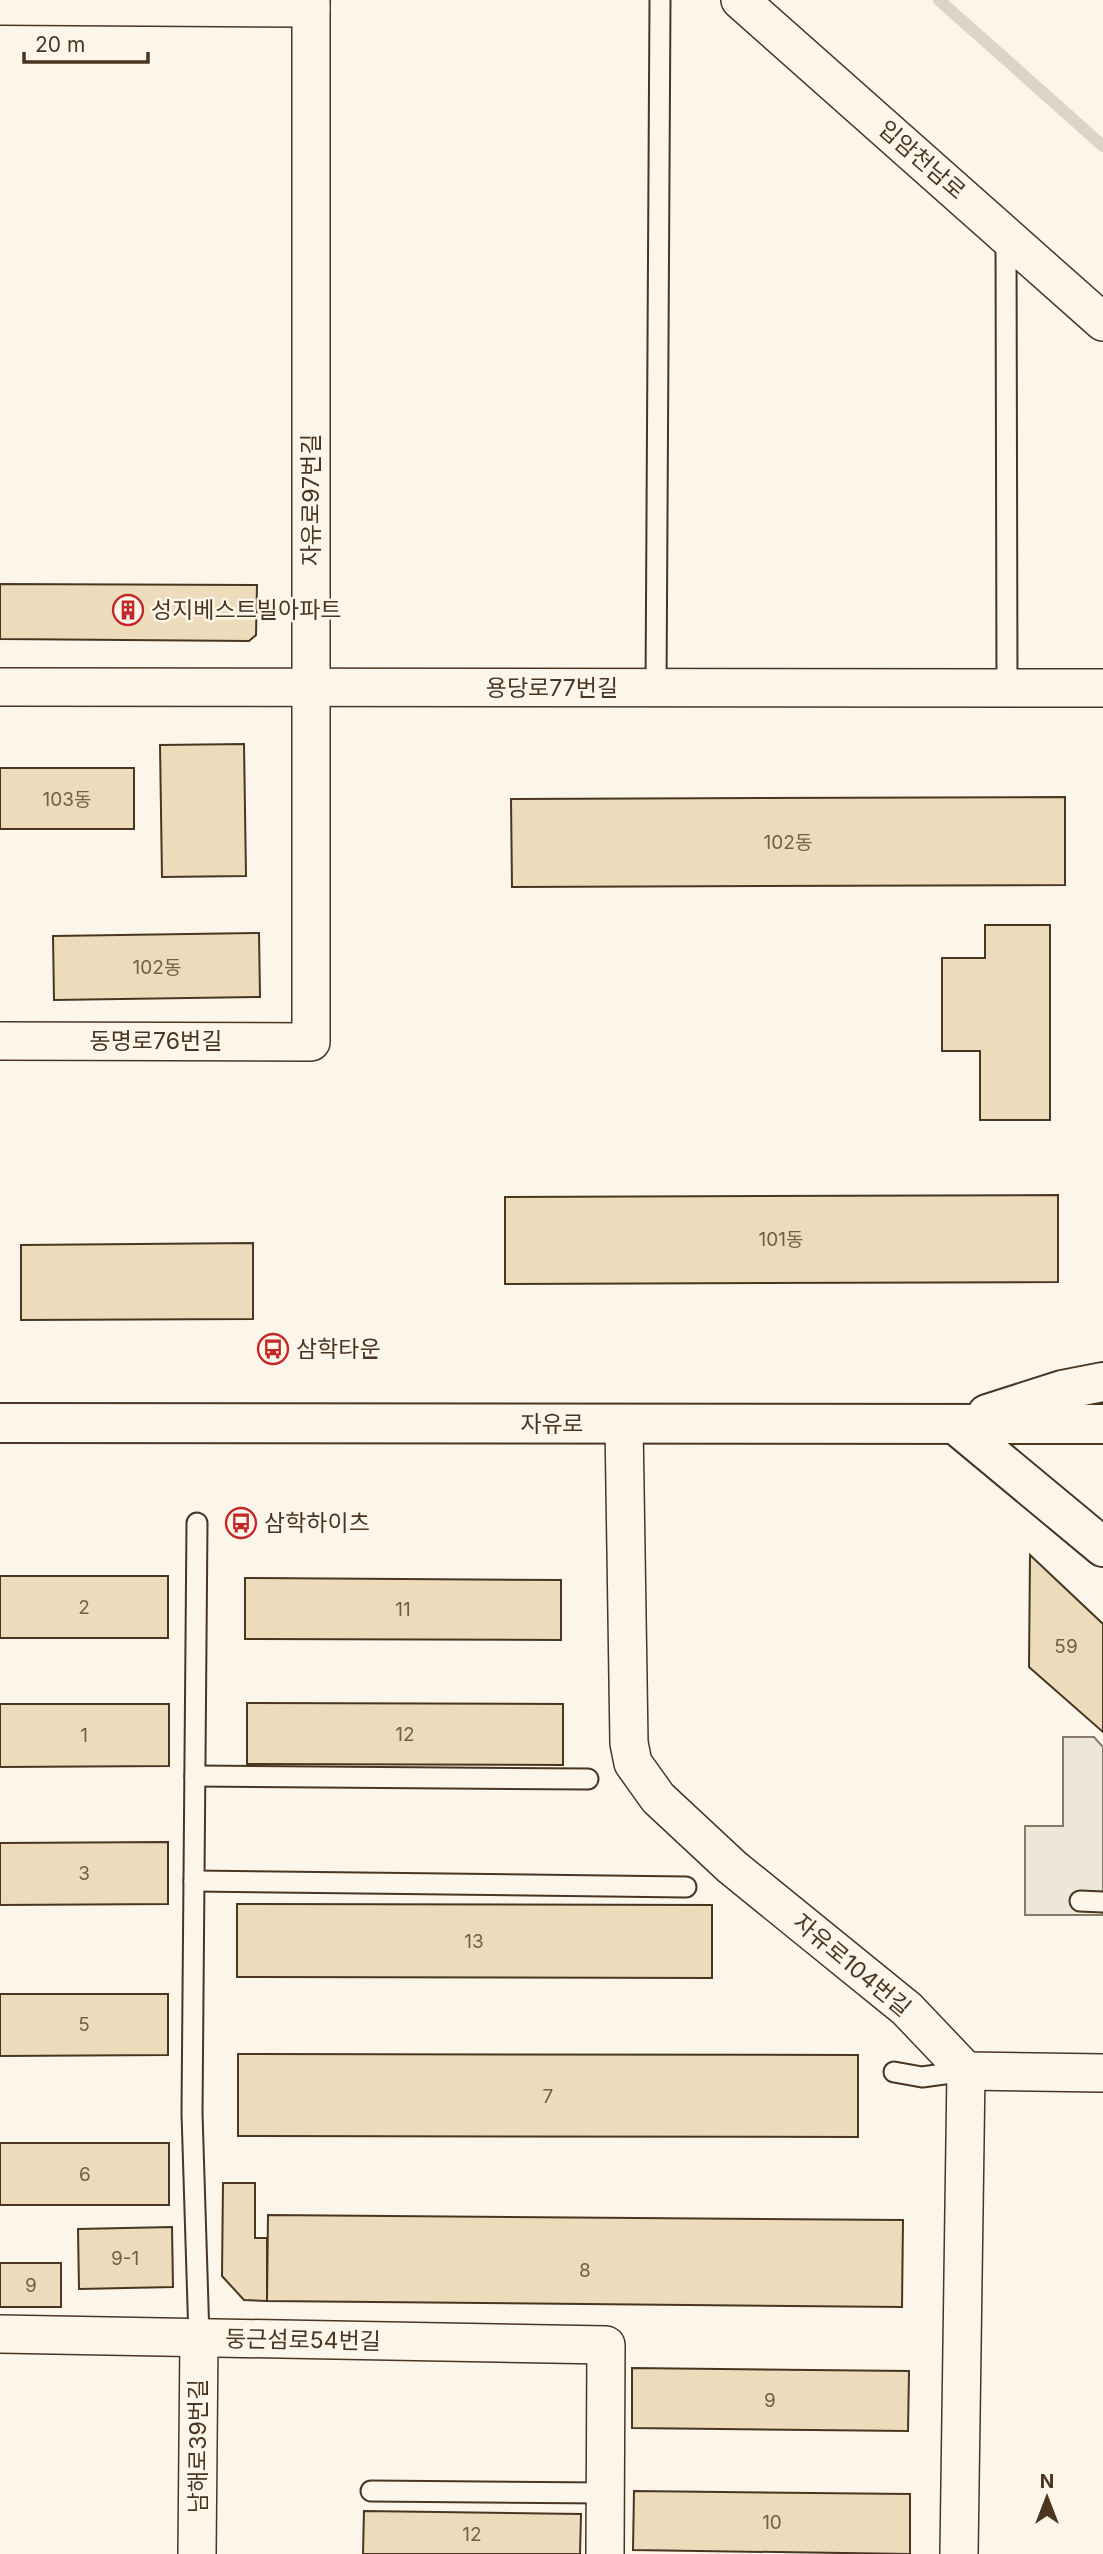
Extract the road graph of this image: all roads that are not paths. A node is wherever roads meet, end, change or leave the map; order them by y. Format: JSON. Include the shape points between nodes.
{"nodes":[{"id":1,"x":660,"y":0,"type":"edge"},
{"id":2,"x":740,"y":0,"type":"edge"},
{"id":3,"x":311,"y":4,"type":"edge"},
{"id":4,"x":0,"y":6,"type":"edge"},
{"id":5,"x":1006,"y":234,"type":"junction"},
{"id":6,"x":1103,"y":322,"type":"edge"},
{"id":7,"x":0,"y":687,"type":"edge"},
{"id":8,"x":312,"y":688,"type":"junction"},
{"id":9,"x":1103,"y":688,"type":"edge"},
{"id":10,"x":656,"y":689,"type":"junction"},
{"id":11,"x":1007,"y":689,"type":"junction"},
{"id":12,"x":0,"y":1041,"type":"edge"},
{"id":13,"x":311,"y":1042,"type":"joint"},
{"id":14,"x":1103,"y":1382,"type":"edge"},
{"id":15,"x":0,"y":1423,"type":"edge"},
{"id":16,"x":624,"y":1424,"type":"junction"},
{"id":17,"x":955,"y":1424,"type":"junction"},
{"id":18,"x":1103,"y":1424,"type":"edge"},
{"id":19,"x":197,"y":1523,"type":"dead end"},
{"id":20,"x":1103,"y":1546,"type":"edge"},
{"id":21,"x":195,"y":1776,"type":"junction"},
{"id":22,"x":588,"y":1779,"type":"dead end"},
{"id":23,"x":194,"y":1881,"type":"junction"},
{"id":24,"x":686,"y":1888,"type":"dead end"},
{"id":25,"x":1080,"y":1901,"type":"dead end"},
{"id":26,"x":1103,"y":1902,"type":"edge"},
{"id":27,"x":966,"y":2071,"type":"junction"},
{"id":28,"x":894,"y":2072,"type":"dead end"},
{"id":29,"x":1103,"y":2073,"type":"edge"},
{"id":30,"x":0,"y":2334,"type":"edge"},
{"id":31,"x":199,"y":2338,"type":"junction"},
{"id":32,"x":371,"y":2491,"type":"dead end"},
{"id":33,"x":605,"y":2494,"type":"junction"},
{"id":34,"x":197,"y":2554,"type":"edge"},
{"id":35,"x":605,"y":2554,"type":"edge"},
{"id":36,"x":959,"y":2554,"type":"edge"}],
"edges":[{"from":1,"to":10,"type":"lane"},
{"from":2,"to":5,"type":"street","name":"입암천남로"},
{"from":3,"to":4,"type":"street"},
{"from":3,"to":8,"type":"street","name":"자유로97번길"},
{"from":5,"to":6,"type":"street","name":"입암천남로"},
{"from":5,"to":11,"type":"lane"},
{"from":7,"to":8,"type":"street","name":"용당로77번길"},
{"from":8,"to":10,"type":"street","name":"용당로77번길"},
{"from":8,"to":13,"type":"street","name":"자유로97번길"},
{"from":9,"to":11,"type":"street","name":"용당로77번길"},
{"from":10,"to":11,"type":"street","name":"용당로77번길"},
{"from":12,"to":13,"type":"street","name":"동명로76번길"},
{"from":14,"to":17,"type":"street"},
{"from":15,"to":16,"type":"street","name":"자유로"},
{"from":16,"to":17,"type":"street","name":"자유로"},
{"from":16,"to":27,"type":"street","name":"자유로104번길","via":[[633,1763],[658,1798],[732,1867],[907,2009]]},
{"from":17,"to":18,"type":"street","name":"자유로"},
{"from":17,"to":20,"type":"street"},
{"from":19,"to":21,"type":"lane"},
{"from":21,"to":22,"type":"lane"},
{"from":21,"to":23,"type":"lane"},
{"from":23,"to":24,"type":"lane"},
{"from":23,"to":31,"type":"lane","via":[[192,2113]]},
{"from":25,"to":26,"type":"lane"},
{"from":27,"to":28,"type":"lane","via":[[922,2077]]},
{"from":27,"to":29,"type":"street"},
{"from":27,"to":36,"type":"street"},
{"from":30,"to":31,"type":"street","name":"둥근섬로54번길"},
{"from":31,"to":33,"type":"street","name":"둥근섬로54번길","via":[[606,2345]]},
{"from":31,"to":34,"type":"street","name":"남해로39번길"},
{"from":32,"to":33,"type":"lane"},
{"from":33,"to":35,"type":"street"}]}
